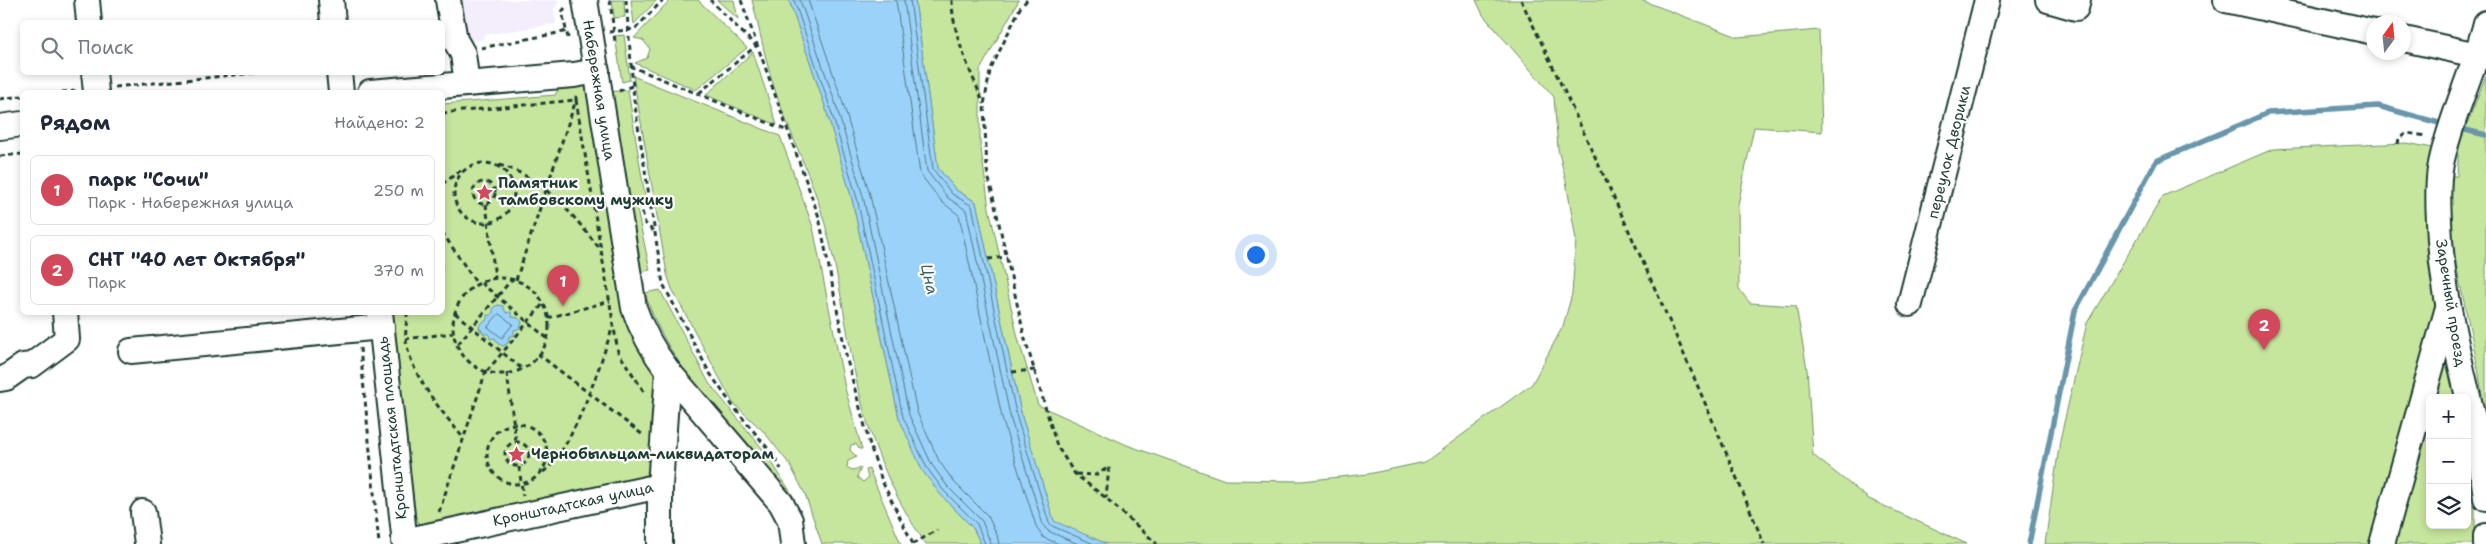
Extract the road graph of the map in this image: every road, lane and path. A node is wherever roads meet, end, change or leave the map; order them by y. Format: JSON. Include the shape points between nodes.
{"nodes":[{"id":1,"x":87,"y":0,"type":"edge"},
{"id":2,"x":331,"y":0,"type":"edge"},
{"id":3,"x":448,"y":0,"type":"edge"},
{"id":4,"x":565,"y":0,"type":"edge"},
{"id":5,"x":585,"y":0,"type":"edge"},
{"id":6,"x":626,"y":0,"type":"edge"},
{"id":7,"x":663,"y":0,"type":"edge"},
{"id":8,"x":710,"y":0,"type":"edge"},
{"id":9,"x":741,"y":0,"type":"edge"},
{"id":10,"x":952,"y":0,"type":"edge"},
{"id":11,"x":1027,"y":0,"type":"edge"},
{"id":12,"x":1521,"y":0,"type":"edge"},
{"id":13,"x":1987,"y":0,"type":"edge"},
{"id":14,"x":2048,"y":0,"type":"edge"},
{"id":15,"x":2078,"y":0,"type":"edge"},
{"id":16,"x":2226,"y":0,"type":"edge"},
{"id":17,"x":89,"y":20,"type":"edge"},
{"id":18,"x":333,"y":20,"type":"edge"},
{"id":19,"x":2486,"y":23,"type":"edge"},
{"id":20,"x":628,"y":30,"type":"junction"},
{"id":21,"x":2366,"y":30,"type":"edge"},
{"id":22,"x":567,"y":31,"type":"junction"},
{"id":23,"x":2411,"y":41,"type":"edge"},
{"id":24,"x":756,"y":46,"type":"junction"},
{"id":25,"x":462,"y":54,"type":"junction"},
{"id":26,"x":2482,"y":56,"type":"edge"},
{"id":27,"x":630,"y":66,"type":"junction"},
{"id":28,"x":224,"y":75,"type":"edge"},
{"id":29,"x":339,"y":75,"type":"edge"},
{"id":30,"x":574,"y":75,"type":"junction"},
{"id":31,"x":599,"y":82,"type":"junction"},
{"id":32,"x":468,"y":84,"type":"junction"},
{"id":33,"x":95,"y":85,"type":"edge"},
{"id":34,"x":632,"y":86,"type":"junction"},
{"id":35,"x":71,"y":90,"type":"edge"},
{"id":36,"x":341,"y":90,"type":"edge"},
{"id":37,"x":394,"y":90,"type":"edge"},
{"id":38,"x":699,"y":93,"type":"junction"},
{"id":39,"x":20,"y":96,"type":"edge"},
{"id":40,"x":0,"y":99,"type":"edge"},
{"id":41,"x":576,"y":100,"type":"junction"},
{"id":42,"x":984,"y":104,"type":"junction"},
{"id":43,"x":445,"y":112,"type":"edge"},
{"id":44,"x":20,"y":124,"type":"edge"},
{"id":45,"x":0,"y":127,"type":"edge"},
{"id":46,"x":788,"y":131,"type":"junction"},
{"id":47,"x":2447,"y":142,"type":"junction"},
{"id":48,"x":2398,"y":144,"type":"dead end"},
{"id":49,"x":20,"y":154,"type":"edge"},
{"id":50,"x":0,"y":156,"type":"edge"},
{"id":51,"x":491,"y":163,"type":"junction"},
{"id":52,"x":468,"y":166,"type":"junction"},
{"id":53,"x":445,"y":181,"type":"edge"},
{"id":54,"x":546,"y":191,"type":"junction"},
{"id":55,"x":486,"y":204,"type":"junction"},
{"id":56,"x":488,"y":223,"type":"junction"},
{"id":57,"x":445,"y":236,"type":"edge"},
{"id":58,"x":601,"y":249,"type":"dead end"},
{"id":59,"x":1007,"y":257,"type":"junction"},
{"id":60,"x":988,"y":258,"type":"dead end"},
{"id":61,"x":495,"y":278,"type":"junction"},
{"id":62,"x":514,"y":280,"type":"junction"},
{"id":63,"x":479,"y":283,"type":"junction"},
{"id":64,"x":632,"y":295,"type":"junction"},
{"id":65,"x":498,"y":297,"type":"junction"},
{"id":66,"x":543,"y":304,"type":"junction"},
{"id":67,"x":1910,"y":304,"type":"dead end"},
{"id":68,"x":2448,"y":307,"type":"junction"},
{"id":69,"x":455,"y":312,"type":"junction"},
{"id":70,"x":65,"y":315,"type":"edge"},
{"id":71,"x":403,"y":315,"type":"edge"},
{"id":72,"x":548,"y":318,"type":"junction"},
{"id":73,"x":528,"y":322,"type":"junction"},
{"id":74,"x":613,"y":326,"type":"dead end"},
{"id":75,"x":472,"y":327,"type":"junction"},
{"id":76,"x":382,"y":330,"type":"edge"},
{"id":77,"x":454,"y":333,"type":"junction"},
{"id":78,"x":547,"y":338,"type":"junction"},
{"id":79,"x":457,"y":345,"type":"junction"},
{"id":80,"x":131,"y":351,"type":"dead end"},
{"id":81,"x":502,"y":353,"type":"junction"},
{"id":82,"x":538,"y":354,"type":"junction"},
{"id":83,"x":522,"y":368,"type":"junction"},
{"id":84,"x":1035,"y":370,"type":"junction"},
{"id":85,"x":487,"y":371,"type":"junction"},
{"id":86,"x":507,"y":372,"type":"junction"},
{"id":87,"x":668,"y":372,"type":"junction"},
{"id":88,"x":1012,"y":372,"type":"dead end"},
{"id":89,"x":0,"y":379,"type":"edge"},
{"id":90,"x":588,"y":393,"type":"junction"},
{"id":91,"x":514,"y":424,"type":"junction"},
{"id":92,"x":464,"y":439,"type":"junction"},
{"id":93,"x":516,"y":442,"type":"junction"},
{"id":94,"x":662,"y":449,"type":"junction"},
{"id":95,"x":519,"y":467,"type":"junction"},
{"id":96,"x":542,"y":472,"type":"junction"},
{"id":97,"x":782,"y":472,"type":"dead end"},
{"id":98,"x":1075,"y":474,"type":"junction"},
{"id":99,"x":521,"y":485,"type":"junction"},
{"id":100,"x":660,"y":486,"type":"junction"},
{"id":101,"x":1106,"y":498,"type":"junction"},
{"id":102,"x":2486,"y":498,"type":"edge"},
{"id":103,"x":143,"y":512,"type":"dead end"},
{"id":104,"x":525,"y":515,"type":"junction"},
{"id":105,"x":937,"y":530,"type":"dead end"},
{"id":106,"x":432,"y":535,"type":"junction"},
{"id":107,"x":2486,"y":536,"type":"edge"},
{"id":108,"x":405,"y":542,"type":"edge"},
{"id":109,"x":147,"y":544,"type":"edge"},
{"id":110,"x":379,"y":544,"type":"edge"},
{"id":111,"x":660,"y":544,"type":"edge"},
{"id":112,"x":793,"y":544,"type":"edge"},
{"id":113,"x":913,"y":544,"type":"edge"},
{"id":114,"x":1157,"y":544,"type":"edge"},
{"id":115,"x":1764,"y":544,"type":"edge"},
{"id":116,"x":2382,"y":544,"type":"edge"},
{"id":117,"x":2486,"y":544,"type":"edge"}],
"edges":[{"from":1,"to":17,"type":"street"},
{"from":2,"to":18,"type":"street"},
{"from":3,"to":25,"type":"street","via":[[455,40]]},
{"from":4,"to":22,"type":"path","via":[[562,12]]},
{"from":5,"to":31,"type":"street","name":"Набережная улица"},
{"from":6,"to":20,"type":"path"},
{"from":7,"to":20,"type":"path","via":[[635,29]]},
{"from":8,"to":24,"type":"path"},
{"from":9,"to":24,"type":"path"},
{"from":10,"to":42,"type":"path","via":[[952,12],[968,65]]},
{"from":11,"to":42,"type":"path","via":[[1020,8],[990,72]]},
{"from":12,"to":115,"type":"path","via":[[1588,138]]},
{"from":13,"to":67,"type":"street","name":"переулок Дворики"},
{"from":14,"to":15,"type":"street","via":[[2076,8]]},
{"from":16,"to":21,"type":"street"},
{"from":19,"to":26,"type":"street","name":"Заречный проезд"},
{"from":20,"to":27,"type":"path"},
{"from":22,"to":25,"type":"path","via":[[487,45]]},
{"from":22,"to":30,"type":"path"},
{"from":23,"to":26,"type":"street"},
{"from":24,"to":38,"type":"path"},
{"from":24,"to":46,"type":"path"},
{"from":25,"to":32,"type":"street"},
{"from":26,"to":47,"type":"street","name":"Заречный проезд"},
{"from":27,"to":34,"type":"path"},
{"from":27,"to":38,"type":"path"},
{"from":28,"to":33,"type":"path"},
{"from":29,"to":36,"type":"street"},
{"from":30,"to":31,"type":"street"},
{"from":30,"to":32,"type":"street"},
{"from":30,"to":41,"type":"path"},
{"from":31,"to":34,"type":"path"},
{"from":31,"to":41,"type":"path"},
{"from":31,"to":64,"type":"street","name":"Набережная улица"},
{"from":32,"to":37,"type":"street"},
{"from":33,"to":35,"type":"path"},
{"from":34,"to":97,"type":"path","via":[[663,284],[709,372],[774,456]]},
{"from":38,"to":46,"type":"path"},
{"from":39,"to":40,"type":"path"},
{"from":41,"to":43,"type":"path"},
{"from":41,"to":54,"type":"path"},
{"from":42,"to":59,"type":"path","via":[[987,170]]},
{"from":44,"to":45,"type":"street"},
{"from":46,"to":113,"type":"path","via":[[819,217],[847,360],[870,445],[888,496]]},
{"from":47,"to":48,"type":"path","via":[[2407,133],[2399,138]]},
{"from":47,"to":68,"type":"street","name":"Заречный проезд","via":[[2440,165],[2438,202],[2440,258]]},
{"from":49,"to":50,"type":"path"},
{"from":51,"to":52,"type":"path"},
{"from":51,"to":54,"type":"path","via":[[508,167]]},
{"from":51,"to":56,"type":"path","via":[[509,176],[514,186],[514,199],[509,210]]},
{"from":52,"to":53,"type":"path"},
{"from":52,"to":56,"type":"path","via":[[459,174],[453,197],[465,217]]},
{"from":54,"to":58,"type":"path"},
{"from":54,"to":62,"type":"path"},
{"from":55,"to":55,"type":"path","via":[[477,202],[473,194],[475,186],[482,182],[495,190],[493,199]]},
{"from":55,"to":56,"type":"path"},
{"from":56,"to":61,"type":"path"},
{"from":57,"to":63,"type":"path"},
{"from":59,"to":60,"type":"path"},
{"from":59,"to":84,"type":"path"},
{"from":61,"to":62,"type":"path"},
{"from":61,"to":63,"type":"path"},
{"from":62,"to":65,"type":"path"},
{"from":62,"to":66,"type":"path","via":[[536,293]]},
{"from":63,"to":65,"type":"path"},
{"from":63,"to":69,"type":"path","via":[[460,300]]},
{"from":64,"to":72,"type":"path"},
{"from":64,"to":87,"type":"street","name":"Набережная улица","via":[[641,328]]},
{"from":65,"to":73,"type":"path"},
{"from":65,"to":75,"type":"path"},
{"from":66,"to":72,"type":"path"},
{"from":66,"to":73,"type":"path"},
{"from":68,"to":102,"type":"street","name":"Заречный проезд","via":[[2475,426]]},
{"from":68,"to":116,"type":"street"},
{"from":69,"to":75,"type":"path"},
{"from":69,"to":77,"type":"path"},
{"from":70,"to":89,"type":"street","via":[[67,339],[32,364]]},
{"from":71,"to":76,"type":"path"},
{"from":72,"to":78,"type":"path"},
{"from":73,"to":78,"type":"path"},
{"from":73,"to":81,"type":"path"},
{"from":74,"to":90,"type":"path"},
{"from":75,"to":79,"type":"path"},
{"from":75,"to":81,"type":"path"},
{"from":76,"to":77,"type":"path"},
{"from":76,"to":80,"type":"street"},
{"from":76,"to":92,"type":"path","via":[[411,358],[422,380]]},
{"from":76,"to":108,"type":"street","name":"Кронштадтская площадь"},
{"from":76,"to":110,"type":"path"},
{"from":77,"to":79,"type":"path"},
{"from":78,"to":82,"type":"path"},
{"from":79,"to":85,"type":"path","via":[[465,358]]},
{"from":81,"to":83,"type":"path"},
{"from":81,"to":85,"type":"path"},
{"from":82,"to":83,"type":"path"},
{"from":82,"to":90,"type":"path"},
{"from":83,"to":86,"type":"path"},
{"from":84,"to":88,"type":"path"},
{"from":84,"to":98,"type":"path","via":[[1057,446]]},
{"from":85,"to":86,"type":"path"},
{"from":85,"to":92,"type":"path"},
{"from":86,"to":91,"type":"path"},
{"from":87,"to":94,"type":"street","name":"Кронштадтская улица"},
{"from":87,"to":112,"type":"street","name":"Набережная улица","via":[[782,503],[790,520]]},
{"from":90,"to":94,"type":"path"},
{"from":90,"to":96,"type":"path","via":[[564,445],[552,465]]},
{"from":91,"to":93,"type":"path"},
{"from":91,"to":96,"type":"path","via":[[535,430],[542,438],[547,448],[547,461]]},
{"from":91,"to":99,"type":"path","via":[[492,436],[486,459],[498,479]]},
{"from":92,"to":106,"type":"path"},
{"from":93,"to":95,"type":"path","via":[[524,444],[529,452],[527,462]]},
{"from":93,"to":95,"type":"path","via":[[507,447],[504,456],[509,465]]},
{"from":94,"to":100,"type":"street","name":"Кронштадтская улица"},
{"from":95,"to":99,"type":"path"},
{"from":96,"to":99,"type":"path"},
{"from":98,"to":101,"type":"path"},
{"from":98,"to":101,"type":"path","via":[[1096,475],[1108,467]]},
{"from":99,"to":104,"type":"path"},
{"from":100,"to":104,"type":"street","name":"Кронштадтская улица"},
{"from":100,"to":111,"type":"street"},
{"from":101,"to":114,"type":"path"},
{"from":103,"to":109,"type":"street"},
{"from":104,"to":106,"type":"street","name":"Кронштадтская улица"},
{"from":105,"to":113,"type":"path"},
{"from":106,"to":108,"type":"street","name":"Кронштадтская улица"},
{"from":107,"to":117,"type":"street"}]}
